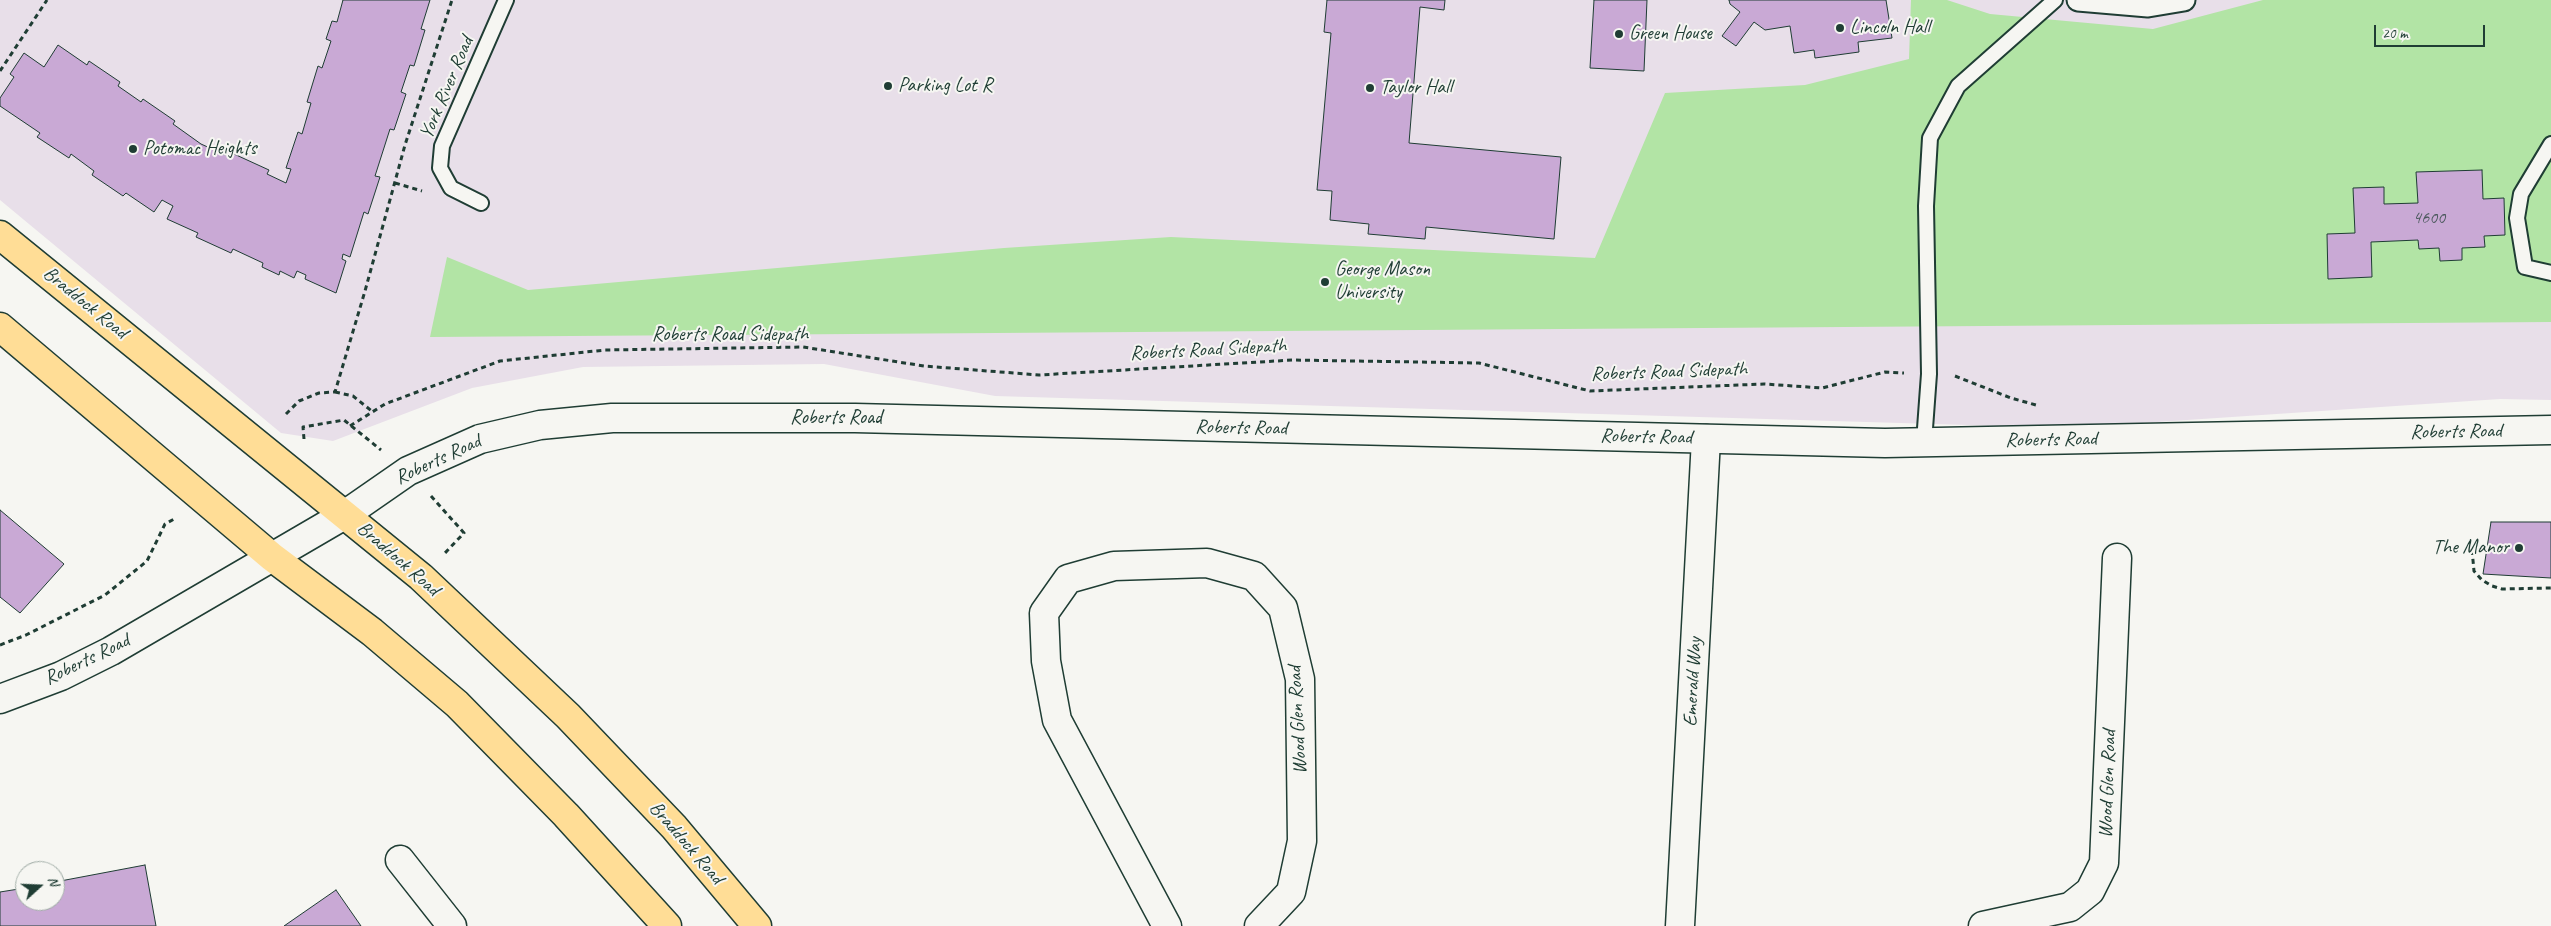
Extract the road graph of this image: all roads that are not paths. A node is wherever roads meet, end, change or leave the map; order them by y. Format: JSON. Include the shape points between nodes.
{"nodes":[{"id":1,"x":506,"y":0,"type":"edge"},
{"id":2,"x":2056,"y":0,"type":"edge"},
{"id":3,"x":2078,"y":0,"type":"edge"},
{"id":4,"x":2184,"y":0,"type":"edge"},
{"id":5,"x":2551,"y":144,"type":"edge"},
{"id":6,"x":481,"y":203,"type":"dead end"},
{"id":7,"x":0,"y":234,"type":"edge"},
{"id":8,"x":2551,"y":273,"type":"edge"},
{"id":9,"x":0,"y":327,"type":"edge"},
{"id":10,"x":2551,"y":430,"type":"edge"},
{"id":11,"x":1706,"y":439,"type":"junction"},
{"id":12,"x":1924,"y":442,"type":"junction"},
{"id":13,"x":346,"y":514,"type":"junction"},
{"id":14,"x":272,"y":557,"type":"junction"},
{"id":15,"x":2117,"y":558,"type":"dead end"},
{"id":16,"x":0,"y":699,"type":"edge"},
{"id":17,"x":400,"y":860,"type":"dead end"},
{"id":18,"x":660,"y":924,"type":"edge"},
{"id":19,"x":452,"y":926,"type":"edge"},
{"id":20,"x":757,"y":926,"type":"edge"},
{"id":21,"x":1167,"y":926,"type":"edge"},
{"id":22,"x":1259,"y":926,"type":"edge"},
{"id":23,"x":1680,"y":926,"type":"edge"},
{"id":24,"x":1983,"y":926,"type":"edge"}],
"edges":[{"from":1,"to":6,"type":"lane","name":"York River Road","via":[[442,146],[440,168],[451,188]]},
{"from":2,"to":12,"type":"lane","via":[[1958,86],[1930,138],[1926,206],[1929,374]]},
{"from":3,"to":4,"type":"street","via":[[2148,6]]},
{"from":5,"to":8,"type":"lane","via":[[2521,194],[2517,218],[2525,267]]},
{"from":7,"to":13,"type":"main road","name":"Braddock Road"},
{"from":9,"to":14,"type":"main road"},
{"from":10,"to":12,"type":"main road","name":"Roberts Road"},
{"from":11,"to":12,"type":"main road","name":"Roberts Road"},
{"from":11,"to":13,"type":"main road","name":"Roberts Road","via":[[856,418],[612,418],[540,424],[480,439],[408,471]]},
{"from":11,"to":23,"type":"main road","name":"Emerald Way"},
{"from":13,"to":14,"type":"main road","name":"Roberts Road"},
{"from":13,"to":20,"type":"main road","name":"Braddock Road","via":[[421,577],[568,716],[674,827]]},
{"from":14,"to":16,"type":"main road","name":"Roberts Road","via":[[111,651],[61,676]]},
{"from":14,"to":18,"type":"main road","via":[[372,632],[457,704]]},
{"from":15,"to":24,"type":"main road","name":"Wood Glen Road","via":[[2104,863],[2090,891],[2070,907]]},
{"from":17,"to":19,"type":"main road"},
{"from":21,"to":22,"type":"main road","name":"Wood Glen Road","via":[[1057,720],[1046,661],[1044,613],[1068,579],[1114,566],[1207,563],[1254,576],[1283,608],[1300,679],[1302,841],[1291,892]]}]}
